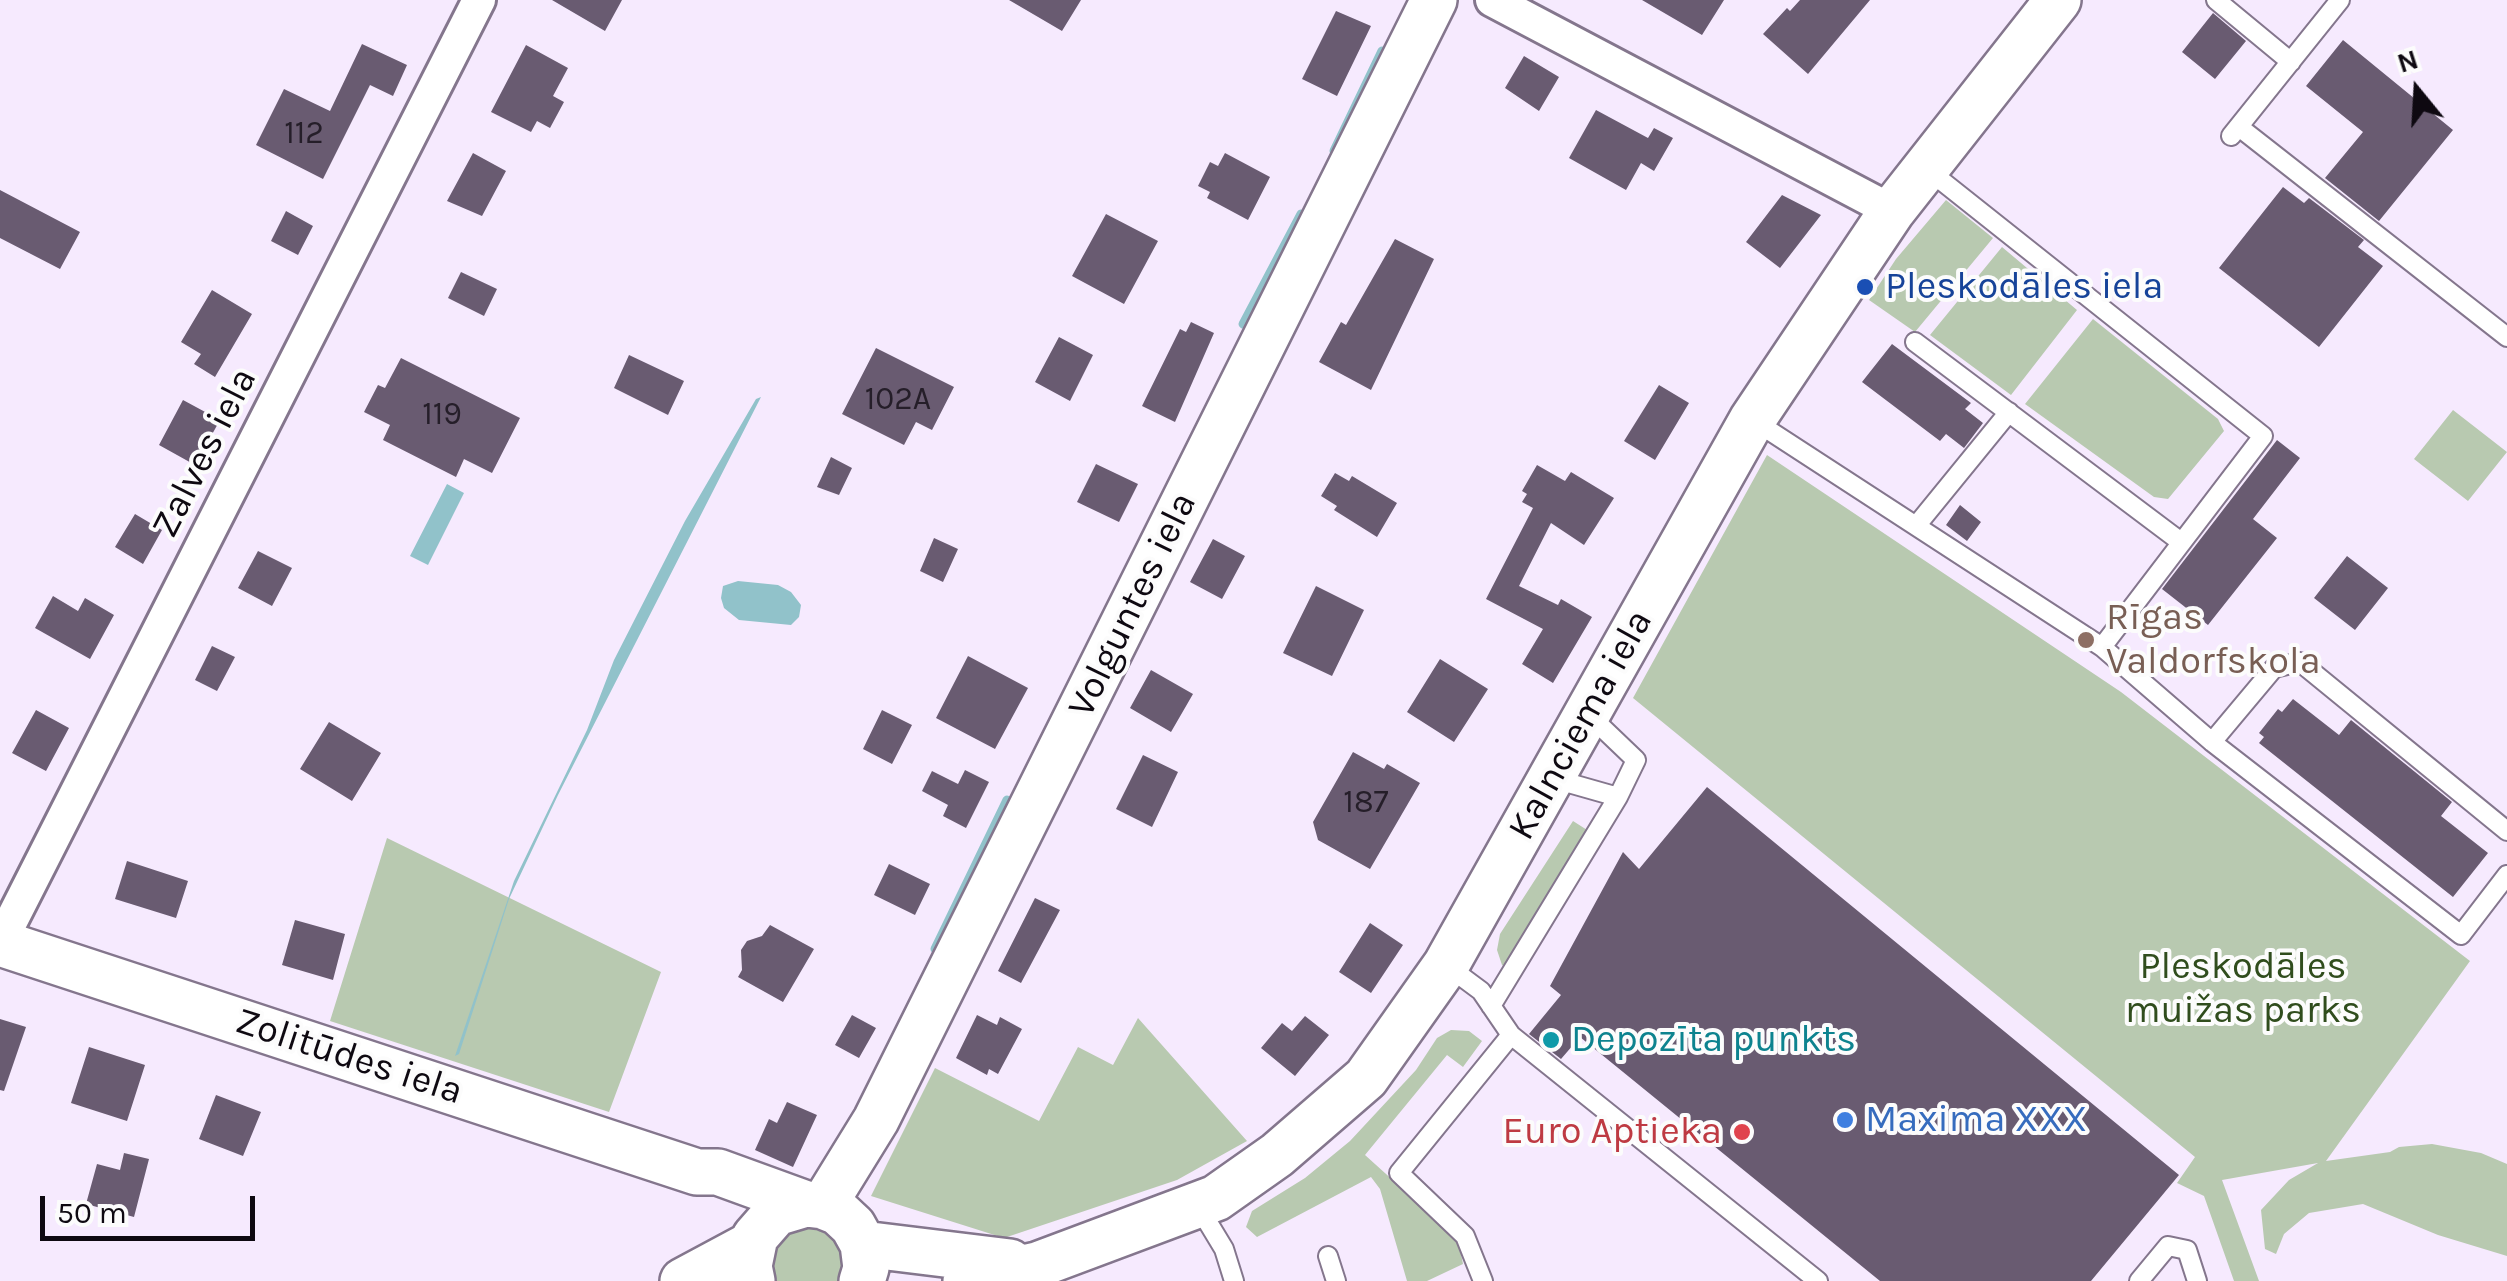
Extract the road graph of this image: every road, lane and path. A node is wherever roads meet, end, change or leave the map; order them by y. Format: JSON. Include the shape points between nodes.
{"nodes":[{"id":1,"x":480,"y":0,"type":"edge"},
{"id":2,"x":1434,"y":0,"type":"edge"},
{"id":3,"x":1492,"y":0,"type":"edge"},
{"id":4,"x":2058,"y":0,"type":"edge"},
{"id":5,"x":2216,"y":0,"type":"edge"},
{"id":6,"x":2340,"y":0,"type":"edge"},
{"id":7,"x":2291,"y":62,"type":"junction"},
{"id":8,"x":1928,"y":170,"type":"junction"},
{"id":9,"x":1892,"y":211,"type":"junction"},
{"id":10,"x":2507,"y":336,"type":"edge"},
{"id":11,"x":1915,"y":342,"type":"dead end"},
{"id":12,"x":2009,"y":412,"type":"junction"},
{"id":13,"x":1752,"y":420,"type":"junction"},
{"id":14,"x":1916,"y":526,"type":"junction"},
{"id":15,"x":2181,"y":542,"type":"junction"},
{"id":16,"x":2102,"y":647,"type":"junction"},
{"id":17,"x":1587,"y":713,"type":"junction"},
{"id":18,"x":2212,"y":742,"type":"junction"},
{"id":19,"x":1550,"y":778,"type":"junction"},
{"id":20,"x":1618,"y":796,"type":"junction"},
{"id":21,"x":2507,"y":831,"type":"edge"},
{"id":22,"x":2507,"y":874,"type":"edge"},
{"id":23,"x":0,"y":943,"type":"edge"},
{"id":24,"x":1446,"y":965,"type":"junction"},
{"id":25,"x":1490,"y":1006,"type":"junction"},
{"id":26,"x":1511,"y":1036,"type":"junction"},
{"id":27,"x":697,"y":1172,"type":"junction"},
{"id":28,"x":814,"y":1205,"type":"junction"},
{"id":29,"x":1198,"y":1205,"type":"junction"},
{"id":30,"x":753,"y":1254,"type":"edge"},
{"id":31,"x":1328,"y":1256,"type":"dead end"},
{"id":32,"x":863,"y":1263,"type":"edge"},
{"id":33,"x":1036,"y":1265,"type":"junction"},
{"id":34,"x":682,"y":1281,"type":"edge"},
{"id":35,"x":966,"y":1281,"type":"edge"},
{"id":36,"x":1234,"y":1281,"type":"edge"},
{"id":37,"x":1336,"y":1281,"type":"edge"},
{"id":38,"x":1482,"y":1281,"type":"edge"},
{"id":39,"x":1818,"y":1281,"type":"edge"},
{"id":40,"x":2139,"y":1281,"type":"edge"},
{"id":41,"x":2197,"y":1281,"type":"edge"}],
"edges":[{"from":1,"to":23,"type":"street","name":"Zalves iela"},
{"from":2,"to":28,"type":"street","name":"Volguntes iela","via":[[885,1102]]},
{"from":3,"to":9,"type":"street"},
{"from":4,"to":8,"type":"street","name":"Kalnciema iela"},
{"from":5,"to":7,"type":"lane"},
{"from":6,"to":7,"type":"lane"},
{"from":7,"to":10,"type":"lane","via":[[2235,132]]},
{"from":8,"to":9,"type":"street","name":"Kalnciema iela"},
{"from":8,"to":15,"type":"lane","via":[[2264,436]]},
{"from":9,"to":13,"type":"street","name":"Kalnciema iela"},
{"from":11,"to":12,"type":"lane"},
{"from":12,"to":14,"type":"lane"},
{"from":12,"to":15,"type":"lane"},
{"from":13,"to":14,"type":"lane"},
{"from":13,"to":17,"type":"street","name":"Kalnciema iela"},
{"from":14,"to":16,"type":"lane"},
{"from":15,"to":16,"type":"lane"},
{"from":16,"to":18,"type":"lane"},
{"from":17,"to":19,"type":"street","name":"Kalnciema iela"},
{"from":17,"to":20,"type":"lane","via":[[1636,760]]},
{"from":18,"to":21,"type":"lane","via":[[2274,668],[2300,662]]},
{"from":18,"to":22,"type":"lane","via":[[2462,935]]},
{"from":19,"to":20,"type":"lane"},
{"from":19,"to":24,"type":"street","name":"Kalnciema iela"},
{"from":20,"to":25,"type":"lane"},
{"from":23,"to":27,"type":"street","name":"Zolitūdes iela"},
{"from":24,"to":25,"type":"lane","via":[[1481,990]]},
{"from":24,"to":29,"type":"street","name":"Kalnciema iela","via":[[1366,1078],[1277,1155]]},
{"from":25,"to":26,"type":"lane"},
{"from":26,"to":38,"type":"lane","via":[[1399,1173],[1465,1236]]},
{"from":26,"to":39,"type":"lane"},
{"from":27,"to":28,"type":"street","name":"Zolitūdes iela","via":[[718,1172]]},
{"from":27,"to":30,"type":"street","name":"Zolitūdes iela","via":[[731,1200]]},
{"from":28,"to":30,"type":"street","via":[[776,1213]]},
{"from":28,"to":32,"type":"street","via":[[854,1226]]},
{"from":29,"to":33,"type":"street","name":"Kalnciema iela"},
{"from":29,"to":36,"type":"lane"},
{"from":30,"to":34,"type":"street"},
{"from":31,"to":37,"type":"lane"},
{"from":32,"to":33,"type":"street"},
{"from":33,"to":35,"type":"street","name":"Kalnciema iela"},
{"from":40,"to":41,"type":"lane","via":[[2168,1246],[2187,1250]]}]}
